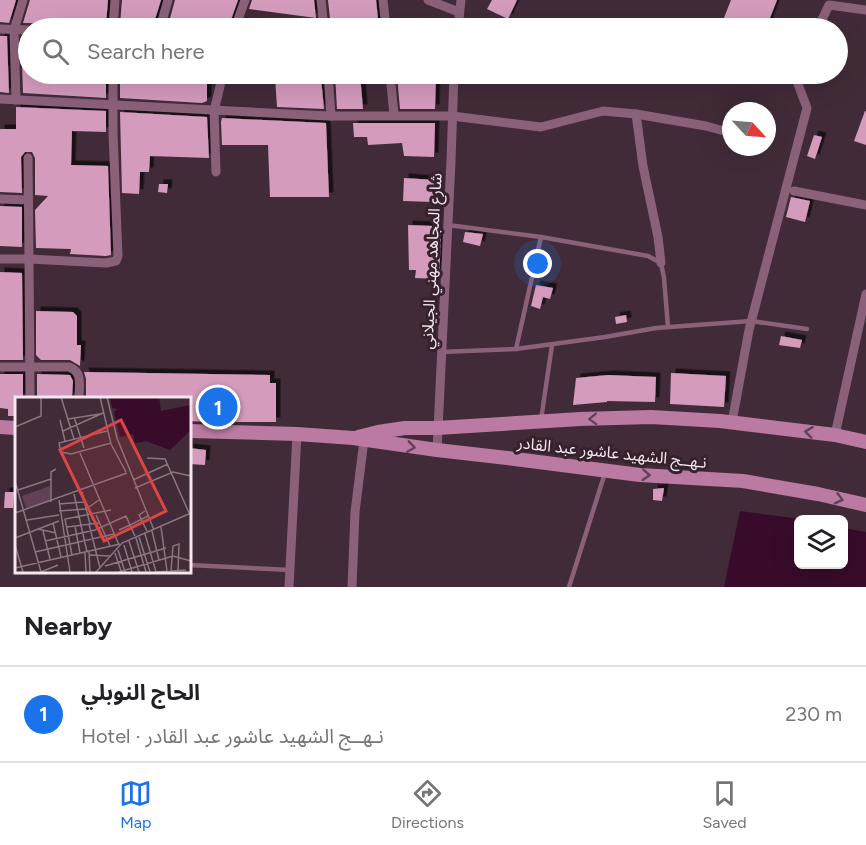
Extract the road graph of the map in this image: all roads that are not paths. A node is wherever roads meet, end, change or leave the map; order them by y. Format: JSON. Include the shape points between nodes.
{"nodes":[{"id":1,"x":23,"y":0,"type":"edge"},
{"id":2,"x":116,"y":0,"type":"edge"},
{"id":3,"x":168,"y":0,"type":"edge"},
{"id":4,"x":245,"y":0,"type":"edge"},
{"id":5,"x":321,"y":0,"type":"edge"},
{"id":6,"x":383,"y":0,"type":"edge"},
{"id":7,"x":428,"y":0,"type":"edge"},
{"id":8,"x":461,"y":0,"type":"edge"},
{"id":9,"x":866,"y":10,"type":"edge"},
{"id":10,"x":459,"y":12,"type":"junction"},
{"id":11,"x":114,"y":18,"type":"edge"},
{"id":12,"x":163,"y":18,"type":"edge"},
{"id":13,"x":239,"y":18,"type":"edge"},
{"id":14,"x":323,"y":18,"type":"edge"},
{"id":15,"x":385,"y":18,"type":"edge"},
{"id":16,"x":459,"y":18,"type":"edge"},
{"id":17,"x":823,"y":18,"type":"edge"},
{"id":18,"x":0,"y":29,"type":"edge"},
{"id":19,"x":14,"y":30,"type":"junction"},
{"id":20,"x":18,"y":30,"type":"edge"},
{"id":21,"x":113,"y":84,"type":"edge"},
{"id":22,"x":221,"y":84,"type":"edge"},
{"id":23,"x":329,"y":84,"type":"edge"},
{"id":24,"x":391,"y":84,"type":"edge"},
{"id":25,"x":454,"y":84,"type":"edge"},
{"id":26,"x":798,"y":84,"type":"edge"},
{"id":27,"x":0,"y":99,"type":"edge"},
{"id":28,"x":16,"y":100,"type":"junction"},
{"id":29,"x":113,"y":104,"type":"junction"},
{"id":30,"x":214,"y":111,"type":"junction"},
{"id":31,"x":636,"y":114,"type":"junction"},
{"id":32,"x":394,"y":115,"type":"junction"},
{"id":33,"x":331,"y":116,"type":"junction"},
{"id":34,"x":452,"y":116,"type":"junction"},
{"id":35,"x":722,"y":130,"type":"edge"},
{"id":36,"x":28,"y":158,"type":"dead end"},
{"id":37,"x":216,"y":172,"type":"dead end"},
{"id":38,"x":794,"y":191,"type":"dead end"},
{"id":39,"x":0,"y":199,"type":"edge"},
{"id":40,"x":28,"y":200,"type":"junction"},
{"id":41,"x":866,"y":205,"type":"edge"},
{"id":42,"x":448,"y":225,"type":"junction"},
{"id":43,"x":541,"y":237,"type":"junction"},
{"id":44,"x":0,"y":259,"type":"edge"},
{"id":45,"x":29,"y":259,"type":"junction"},
{"id":46,"x":661,"y":262,"type":"junction"},
{"id":47,"x":866,"y":294,"type":"edge"},
{"id":48,"x":751,"y":321,"type":"junction"},
{"id":49,"x":668,"y":327,"type":"junction"},
{"id":50,"x":807,"y":329,"type":"dead end"},
{"id":51,"x":552,"y":345,"type":"junction"},
{"id":52,"x":516,"y":349,"type":"junction"},
{"id":53,"x":441,"y":352,"type":"junction"},
{"id":54,"x":0,"y":367,"type":"edge"},
{"id":55,"x":29,"y":367,"type":"junction"},
{"id":56,"x":30,"y":397,"type":"edge"},
{"id":57,"x":79,"y":397,"type":"edge"},
{"id":58,"x":540,"y":421,"type":"junction"},
{"id":59,"x":732,"y":422,"type":"junction"},
{"id":60,"x":437,"y":428,"type":"junction"},
{"id":61,"x":190,"y":431,"type":"edge"},
{"id":62,"x":297,"y":434,"type":"junction"},
{"id":63,"x":835,"y":435,"type":"junction"},
{"id":64,"x":358,"y":439,"type":"junction"},
{"id":65,"x":866,"y":442,"type":"edge"},
{"id":66,"x":437,"y":450,"type":"junction"},
{"id":67,"x":606,"y":470,"type":"junction"},
{"id":68,"x":866,"y":505,"type":"edge"},
{"id":69,"x":190,"y":565,"type":"edge"},
{"id":70,"x":290,"y":570,"type":"junction"},
{"id":71,"x":289,"y":587,"type":"edge"},
{"id":72,"x":352,"y":587,"type":"edge"},
{"id":73,"x":569,"y":587,"type":"edge"}],
"edges":[{"from":1,"to":19,"type":"street"},
{"from":2,"to":11,"type":"street"},
{"from":3,"to":12,"type":"street"},
{"from":4,"to":13,"type":"street"},
{"from":5,"to":14,"type":"street"},
{"from":6,"to":15,"type":"street"},
{"from":7,"to":10,"type":"street"},
{"from":8,"to":10,"type":"street"},
{"from":9,"to":17,"type":"street","via":[[829,5]]},
{"from":10,"to":16,"type":"street"},
{"from":18,"to":19,"type":"street"},
{"from":19,"to":20,"type":"street"},
{"from":19,"to":28,"type":"street"},
{"from":21,"to":29,"type":"street"},
{"from":22,"to":30,"type":"street"},
{"from":23,"to":33,"type":"street"},
{"from":24,"to":32,"type":"street"},
{"from":25,"to":34,"type":"street","name":"شارع المجاهد مهني الجيلاني"},
{"from":26,"to":48,"type":"street","via":[[807,108]]},
{"from":27,"to":28,"type":"street"},
{"from":28,"to":29,"type":"street"},
{"from":29,"to":30,"type":"street"},
{"from":29,"to":45,"type":"street","via":[[116,261]]},
{"from":30,"to":33,"type":"street"},
{"from":30,"to":37,"type":"street"},
{"from":31,"to":34,"type":"street","via":[[603,111],[541,127]]},
{"from":31,"to":35,"type":"street"},
{"from":31,"to":46,"type":"street"},
{"from":32,"to":33,"type":"street"},
{"from":32,"to":34,"type":"street"},
{"from":34,"to":42,"type":"street","name":"شارع المجاهد مهني الجيلاني"},
{"from":36,"to":40,"type":"street"},
{"from":38,"to":41,"type":"street"},
{"from":39,"to":40,"type":"street"},
{"from":40,"to":45,"type":"street"},
{"from":42,"to":43,"type":"lane"},
{"from":42,"to":53,"type":"street","name":"شارع المجاهد مهني الجيلاني"},
{"from":43,"to":46,"type":"lane","via":[[648,256]]},
{"from":43,"to":52,"type":"lane"},
{"from":44,"to":45,"type":"street"},
{"from":45,"to":55,"type":"street"},
{"from":46,"to":49,"type":"lane"},
{"from":47,"to":63,"type":"street"},
{"from":48,"to":49,"type":"lane"},
{"from":48,"to":50,"type":"lane"},
{"from":48,"to":59,"type":"street"},
{"from":49,"to":51,"type":"lane"},
{"from":51,"to":52,"type":"lane"},
{"from":51,"to":58,"type":"lane"},
{"from":52,"to":53,"type":"lane"},
{"from":53,"to":60,"type":"street","name":"شارع المجاهد مهني الجيلاني"},
{"from":54,"to":55,"type":"street"},
{"from":55,"to":56,"type":"street"},
{"from":55,"to":57,"type":"street","via":[[76,369]]},
{"from":59,"to":58,"type":"main road","name":"نـهــج الشهيد عاشور عبد القادر","one_way":true,"via":[[651,417]]},
{"from":58,"to":60,"type":"main road","name":"نـهــج الشهيد عاشور عبد القادر"},
{"from":63,"to":59,"type":"main road","name":"نـهــج الشهيد عاشور عبد القادر","one_way":true},
{"from":60,"to":64,"type":"main road","name":"نـهــج الشهيد عاشور عبد القادر","via":[[391,429]]},
{"from":60,"to":66,"type":"street","name":"شارع المجاهد مهني الجيلاني"},
{"from":61,"to":62,"type":"main road","name":"نـهــج الشهيد عاشور عبد القادر"},
{"from":62,"to":64,"type":"main road","name":"نـهــج الشهيد عاشور عبد القادر"},
{"from":62,"to":70,"type":"street"},
{"from":63,"to":65,"type":"main road","name":"نـهــج الشهيد عاشور عبد القادر"},
{"from":64,"to":66,"type":"main road","name":"نـهــج الشهيد عاشور عبد القادر","one_way":true},
{"from":64,"to":72,"type":"street"},
{"from":66,"to":67,"type":"main road","name":"نـهــج الشهيد عاشور عبد القادر"},
{"from":67,"to":68,"type":"main road","name":"نـهــج الشهيد عاشور عبد القادر","one_way":true,"via":[[743,481]]},
{"from":67,"to":73,"type":"lane"},
{"from":69,"to":70,"type":"lane"},
{"from":70,"to":71,"type":"street"}]}
